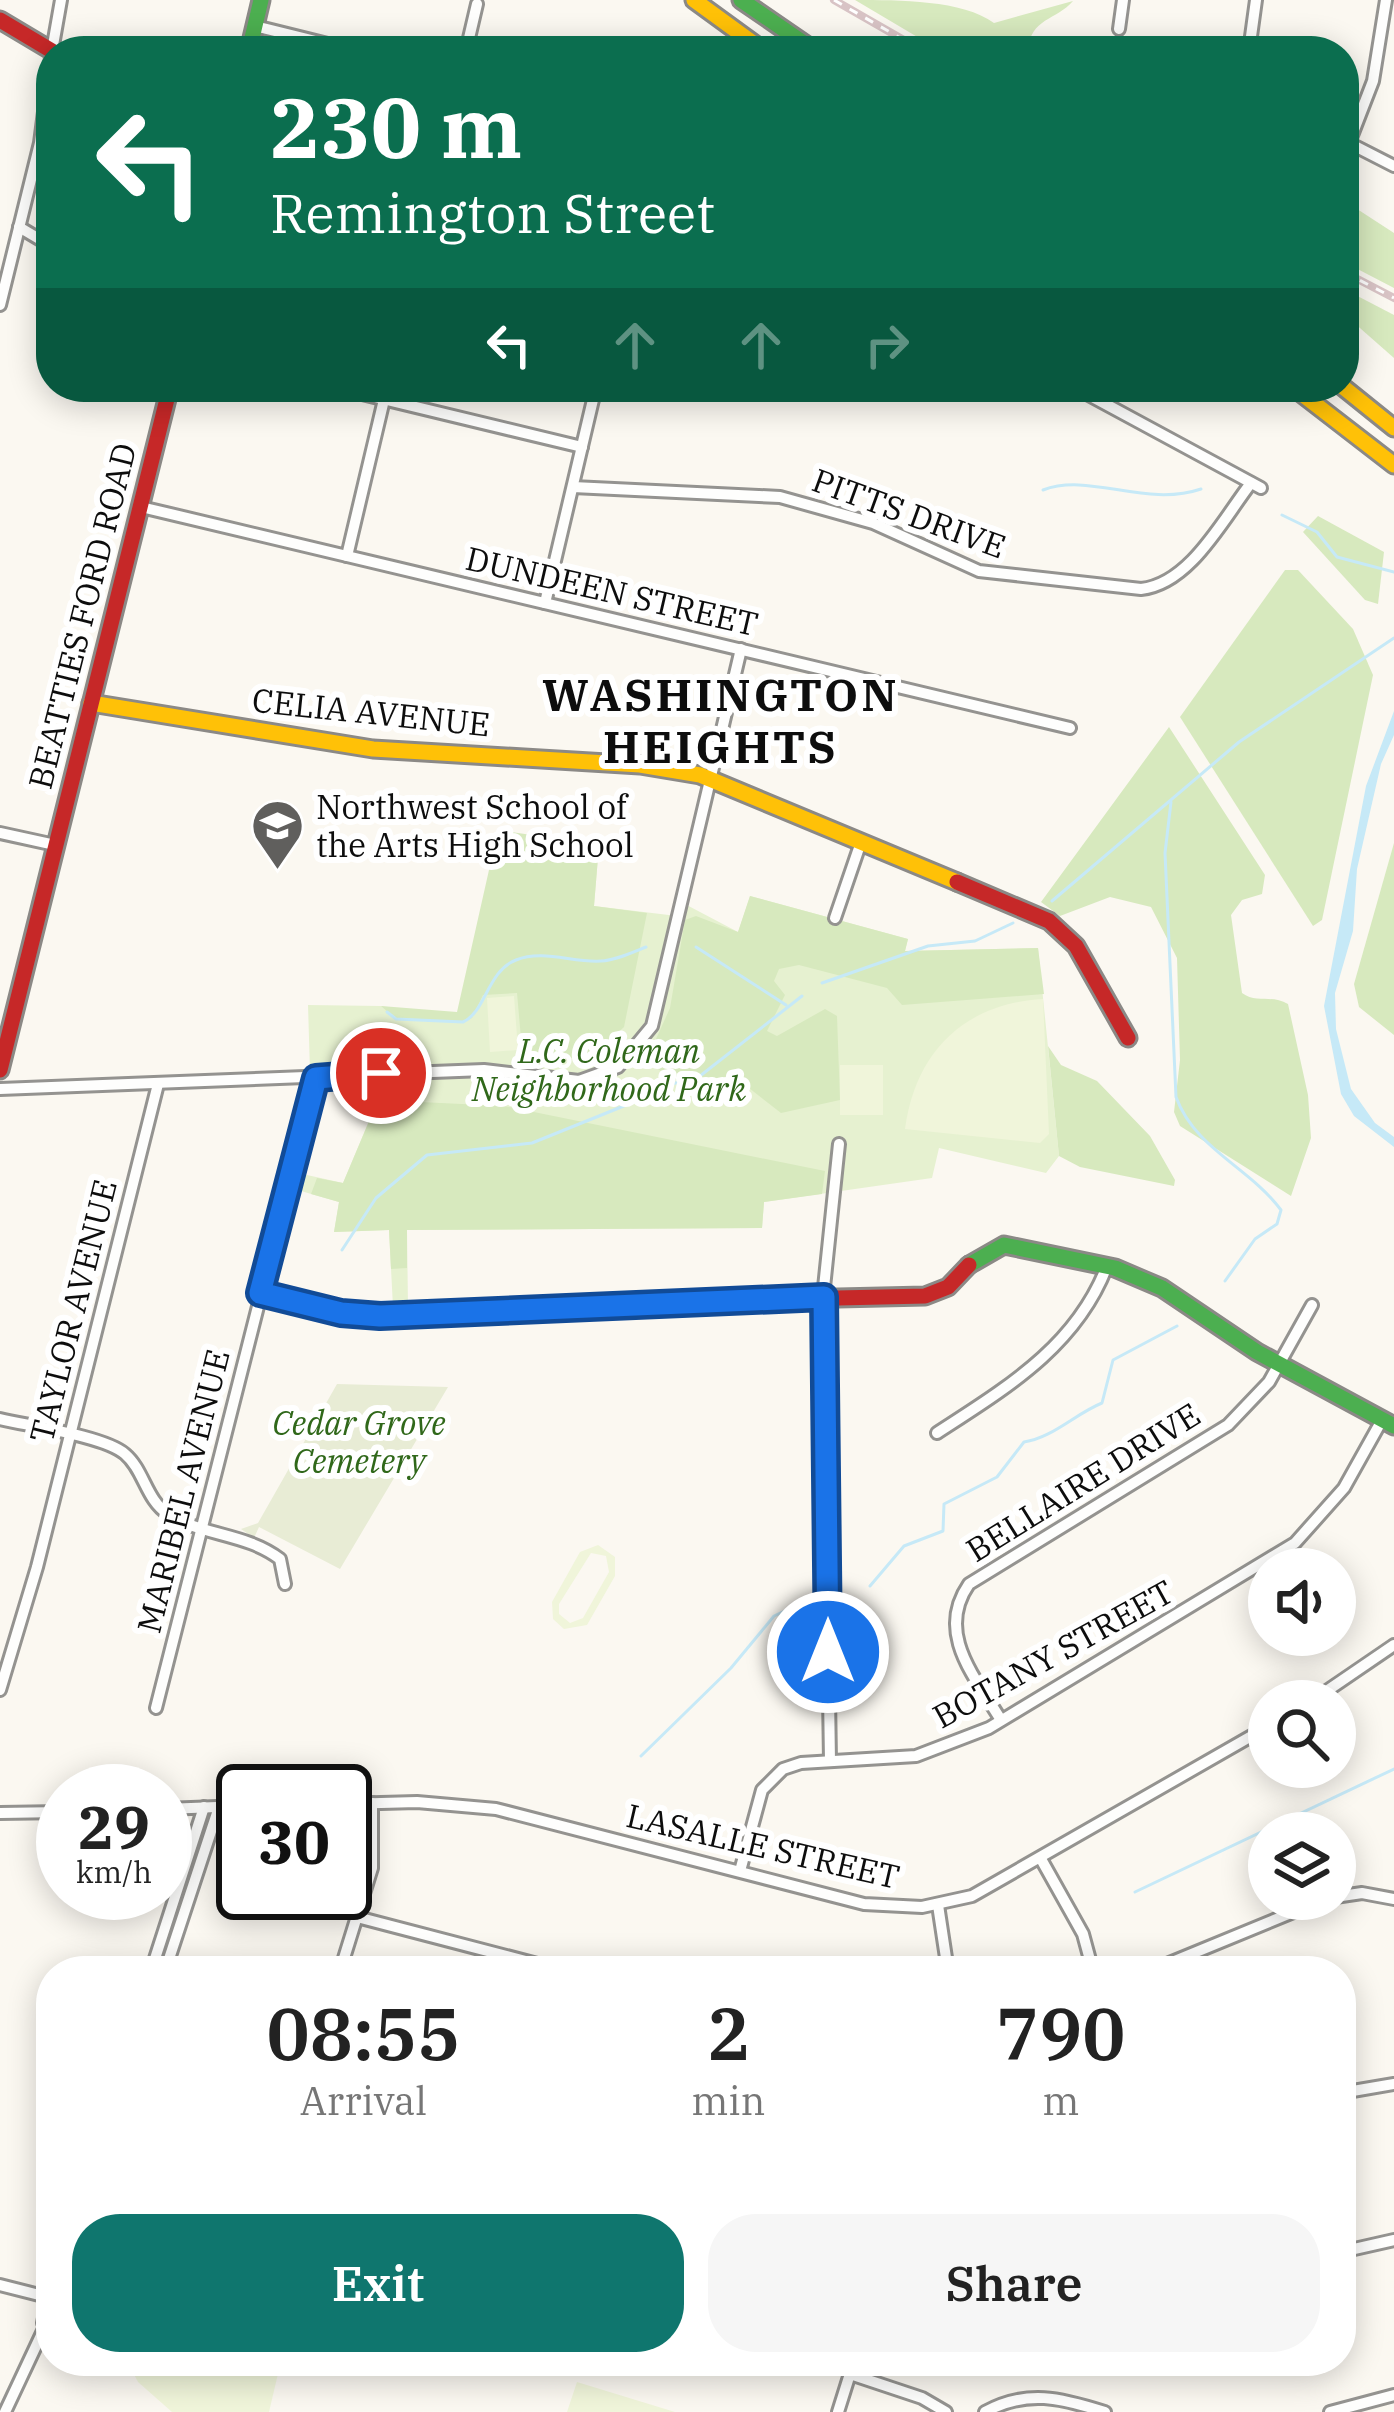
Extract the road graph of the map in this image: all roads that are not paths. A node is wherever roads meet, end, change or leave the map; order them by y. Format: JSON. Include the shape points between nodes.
{"nodes":[{"id":1,"x":61,"y":0,"type":"edge"},
{"id":2,"x":260,"y":0,"type":"edge"},
{"id":3,"x":673,"y":0,"type":"edge"},
{"id":4,"x":694,"y":0,"type":"edge"},
{"id":5,"x":741,"y":0,"type":"edge"},
{"id":6,"x":1123,"y":0,"type":"edge"},
{"id":7,"x":1256,"y":0,"type":"edge"},
{"id":8,"x":1386,"y":0,"type":"edge"},
{"id":9,"x":477,"y":4,"type":"dead end"},
{"id":10,"x":716,"y":17,"type":"junction"},
{"id":11,"x":0,"y":20,"type":"edge"},
{"id":12,"x":254,"y":26,"type":"junction"},
{"id":13,"x":1119,"y":29,"type":"dead end"},
{"id":14,"x":55,"y":36,"type":"edge"},
{"id":15,"x":252,"y":36,"type":"edge"},
{"id":16,"x":295,"y":36,"type":"edge"},
{"id":17,"x":470,"y":36,"type":"edge"},
{"id":18,"x":743,"y":36,"type":"edge"},
{"id":19,"x":793,"y":36,"type":"edge"},
{"id":20,"x":1252,"y":36,"type":"edge"},
{"id":21,"x":36,"y":42,"type":"edge"},
{"id":22,"x":1359,"y":113,"type":"edge"},
{"id":23,"x":1359,"y":148,"type":"edge"},
{"id":24,"x":36,"y":159,"type":"edge"},
{"id":25,"x":1394,"y":166,"type":"edge"},
{"id":26,"x":0,"y":231,"type":"edge"},
{"id":27,"x":18,"y":234,"type":"junction"},
{"id":28,"x":36,"y":241,"type":"edge"},
{"id":29,"x":0,"y":305,"type":"edge"},
{"id":30,"x":1359,"y":400,"type":"edge"},
{"id":31,"x":166,"y":402,"type":"edge"},
{"id":32,"x":383,"y":402,"type":"edge"},
{"id":33,"x":418,"y":402,"type":"edge"},
{"id":34,"x":592,"y":402,"type":"edge"},
{"id":35,"x":1102,"y":402,"type":"edge"},
{"id":36,"x":1312,"y":402,"type":"edge"},
{"id":37,"x":1394,"y":428,"type":"edge"},
{"id":38,"x":582,"y":447,"type":"junction"},
{"id":39,"x":1394,"y":465,"type":"edge"},
{"id":40,"x":573,"y":487,"type":"junction"},
{"id":41,"x":141,"y":507,"type":"junction"},
{"id":42,"x":347,"y":556,"type":"junction"},
{"id":43,"x":544,"y":603,"type":"junction"},
{"id":44,"x":741,"y":649,"type":"junction"},
{"id":45,"x":91,"y":703,"type":"junction"},
{"id":46,"x":1070,"y":728,"type":"dead end"},
{"id":47,"x":709,"y":778,"type":"junction"},
{"id":48,"x":0,"y":833,"type":"edge"},
{"id":49,"x":860,"y":844,"type":"junction"},
{"id":50,"x":56,"y":845,"type":"junction"},
{"id":51,"x":836,"y":918,"type":"dead end"},
{"id":52,"x":1128,"y":1038,"type":"dead end"},
{"id":53,"x":1,"y":1062,"type":"edge"},
{"id":54,"x":316,"y":1078,"type":"junction"},
{"id":55,"x":158,"y":1084,"type":"junction"},
{"id":56,"x":0,"y":1089,"type":"edge"},
{"id":57,"x":839,"y":1144,"type":"dead end"},
{"id":58,"x":1107,"y":1266,"type":"junction"},
{"id":59,"x":260,"y":1293,"type":"junction"},
{"id":60,"x":824,"y":1297,"type":"junction"},
{"id":61,"x":1312,"y":1305,"type":"dead end"},
{"id":62,"x":1280,"y":1364,"type":"junction"},
{"id":63,"x":0,"y":1418,"type":"edge"},
{"id":64,"x":1388,"y":1423,"type":"edge"},
{"id":65,"x":937,"y":1433,"type":"dead end"},
{"id":66,"x":69,"y":1436,"type":"junction"},
{"id":67,"x":202,"y":1526,"type":"junction"},
{"id":68,"x":285,"y":1583,"type":"dead end"},
{"id":69,"x":1394,"y":1645,"type":"edge"},
{"id":70,"x":1343,"y":1680,"type":"edge"},
{"id":71,"x":0,"y":1690,"type":"edge"},
{"id":72,"x":156,"y":1708,"type":"dead end"},
{"id":73,"x":1001,"y":1720,"type":"junction"},
{"id":74,"x":1248,"y":1738,"type":"edge"},
{"id":75,"x":830,"y":1761,"type":"junction"},
{"id":76,"x":372,"y":1803,"type":"joint"},
{"id":77,"x":216,"y":1807,"type":"edge"},
{"id":78,"x":192,"y":1808,"type":"edge"},
{"id":79,"x":204,"y":1808,"type":"junction"},
{"id":80,"x":36,"y":1813,"type":"edge"},
{"id":81,"x":0,"y":1814,"type":"edge"},
{"id":82,"x":216,"y":1816,"type":"edge"},
{"id":83,"x":1041,"y":1859,"type":"junction"},
{"id":84,"x":372,"y":1861,"type":"edge"},
{"id":85,"x":740,"y":1871,"type":"junction"},
{"id":86,"x":1356,"y":1894,"type":"edge"},
{"id":87,"x":1394,"y":1899,"type":"edge"},
{"id":88,"x":938,"y":1905,"type":"junction"},
{"id":89,"x":356,"y":1920,"type":"edge"},
{"id":90,"x":368,"y":1920,"type":"edge"},
{"id":91,"x":1274,"y":1920,"type":"edge"},
{"id":92,"x":156,"y":1956,"type":"edge"},
{"id":93,"x":170,"y":1956,"type":"edge"},
{"id":94,"x":345,"y":1956,"type":"edge"},
{"id":95,"x":506,"y":1956,"type":"edge"},
{"id":96,"x":946,"y":1956,"type":"edge"},
{"id":97,"x":1089,"y":1956,"type":"edge"},
{"id":98,"x":1186,"y":1956,"type":"edge"},
{"id":99,"x":1394,"y":2084,"type":"edge"},
{"id":100,"x":1356,"y":2090,"type":"edge"},
{"id":101,"x":1394,"y":2240,"type":"edge"},
{"id":102,"x":1356,"y":2249,"type":"edge"},
{"id":103,"x":0,"y":2285,"type":"edge"},
{"id":104,"x":36,"y":2294,"type":"edge"},
{"id":105,"x":36,"y":2345,"type":"edge"},
{"id":106,"x":849,"y":2376,"type":"edge"},
{"id":107,"x":856,"y":2376,"type":"edge"},
{"id":108,"x":1394,"y":2395,"type":"edge"},
{"id":109,"x":5,"y":2412,"type":"edge"},
{"id":110,"x":838,"y":2412,"type":"edge"},
{"id":111,"x":946,"y":2412,"type":"edge"},
{"id":112,"x":986,"y":2412,"type":"edge"},
{"id":113,"x":1105,"y":2412,"type":"edge"},
{"id":114,"x":1330,"y":2412,"type":"edge"}],
"edges":[{"from":1,"to":14,"type":"street"},
{"from":2,"to":12,"type":"main road"},
{"from":3,"to":10,"type":"main road"},
{"from":4,"to":10,"type":"main road"},
{"from":5,"to":19,"type":"main road"},
{"from":6,"to":13,"type":"street"},
{"from":7,"to":20,"type":"street"},
{"from":8,"to":22,"type":"street","via":[[1373,81]]},
{"from":9,"to":17,"type":"street"},
{"from":10,"to":18,"type":"main road"},
{"from":11,"to":21,"type":"main road"},
{"from":12,"to":15,"type":"main road"},
{"from":12,"to":16,"type":"street"},
{"from":23,"to":25,"type":"street"},
{"from":24,"to":27,"type":"street"},
{"from":26,"to":27,"type":"street"},
{"from":27,"to":28,"type":"street"},
{"from":27,"to":29,"type":"street"},
{"from":30,"to":37,"type":"main road"},
{"from":31,"to":41,"type":"main road","name":"BEATTIES FORD ROAD"},
{"from":32,"to":42,"type":"street"},
{"from":33,"to":38,"type":"street"},
{"from":34,"to":38,"type":"street"},
{"from":35,"to":40,"type":"street","name":"PITTS DRIVE","via":[[1256,485],[1160,586],[979,571],[873,523],[780,497]]},
{"from":36,"to":39,"type":"main road"},
{"from":38,"to":40,"type":"street"},
{"from":40,"to":43,"type":"street"},
{"from":41,"to":42,"type":"street","name":"DUNDEEN STREET"},
{"from":41,"to":45,"type":"main road","name":"BEATTIES FORD ROAD"},
{"from":42,"to":43,"type":"street","name":"DUNDEEN STREET"},
{"from":43,"to":44,"type":"street","name":"DUNDEEN STREET"},
{"from":44,"to":46,"type":"street","name":"DUNDEEN STREET"},
{"from":44,"to":47,"type":"street"},
{"from":45,"to":47,"type":"main road","name":"CELIA AVENUE","via":[[373,749],[662,767]]},
{"from":45,"to":50,"type":"main road","name":"BEATTIES FORD ROAD"},
{"from":47,"to":49,"type":"main road","name":"CELIA AVENUE"},
{"from":47,"to":54,"type":"street","via":[[652,1026],[632,1056],[606,1074],[568,1082],[484,1070]]},
{"from":48,"to":50,"type":"street"},
{"from":49,"to":51,"type":"street"},
{"from":49,"to":52,"type":"main road","name":"CELIA AVENUE","via":[[1061,929]]},
{"from":50,"to":53,"type":"main road","name":"BEATTIES FORD ROAD"},
{"from":54,"to":55,"type":"street"},
{"from":54,"to":59,"type":"street","name":"MARIBEL AVENUE"},
{"from":55,"to":56,"type":"street"},
{"from":55,"to":66,"type":"street","name":"TAYLOR AVENUE"},
{"from":57,"to":60,"type":"street"},
{"from":58,"to":60,"type":"main road","via":[[1004,1245],[931,1295]]},
{"from":58,"to":62,"type":"main road","via":[[1162,1288]]},
{"from":58,"to":65,"type":"street","via":[[1089,1307],[1036,1366]]},
{"from":59,"to":60,"type":"main road","via":[[380,1316]]},
{"from":59,"to":67,"type":"street","name":"MARIBEL AVENUE"},
{"from":60,"to":75,"type":"street"},
{"from":61,"to":62,"type":"street","name":"BELLAIRE DRIVE"},
{"from":62,"to":64,"type":"main road"},
{"from":62,"to":73,"type":"street","name":"BELLAIRE DRIVE","via":[[1228,1425],[969,1584],[957,1606],[956,1638]]},
{"from":63,"to":66,"type":"street"},
{"from":64,"to":73,"type":"street","name":"BOTANY STREET","via":[[1295,1543]]},
{"from":66,"to":67,"type":"street","via":[[118,1449],[159,1507]]},
{"from":66,"to":71,"type":"street","name":"TAYLOR AVENUE"},
{"from":67,"to":68,"type":"street","via":[[275,1554]]},
{"from":67,"to":72,"type":"street","name":"MARIBEL AVENUE"},
{"from":69,"to":70,"type":"street"},
{"from":73,"to":75,"type":"street","name":"BOTANY STREET","via":[[916,1756]]},
{"from":74,"to":83,"type":"street","name":"LASALLE STREET"},
{"from":75,"to":85,"type":"street","name":"BOTANY STREET","via":[[794,1764],[770,1780]]},
{"from":76,"to":84,"type":"street"},
{"from":76,"to":85,"type":"street","name":"LASALLE STREET","via":[[496,1809]]},
{"from":77,"to":79,"type":"street"},
{"from":78,"to":79,"type":"street"},
{"from":79,"to":92,"type":"street"},
{"from":80,"to":81,"type":"street"},
{"from":82,"to":93,"type":"street"},
{"from":83,"to":88,"type":"street","name":"LASALLE STREET"},
{"from":83,"to":97,"type":"street"},
{"from":85,"to":88,"type":"street","name":"LASALLE STREET","via":[[864,1904]]},
{"from":86,"to":87,"type":"street"},
{"from":88,"to":96,"type":"street"},
{"from":89,"to":94,"type":"street"},
{"from":90,"to":95,"type":"street"},
{"from":91,"to":98,"type":"street"},
{"from":99,"to":100,"type":"street"},
{"from":101,"to":102,"type":"street"},
{"from":103,"to":104,"type":"street"},
{"from":105,"to":109,"type":"street"},
{"from":106,"to":110,"type":"street"},
{"from":107,"to":111,"type":"street"},
{"from":108,"to":114,"type":"street"},
{"from":112,"to":113,"type":"street","via":[[1042,2396]]}]}
